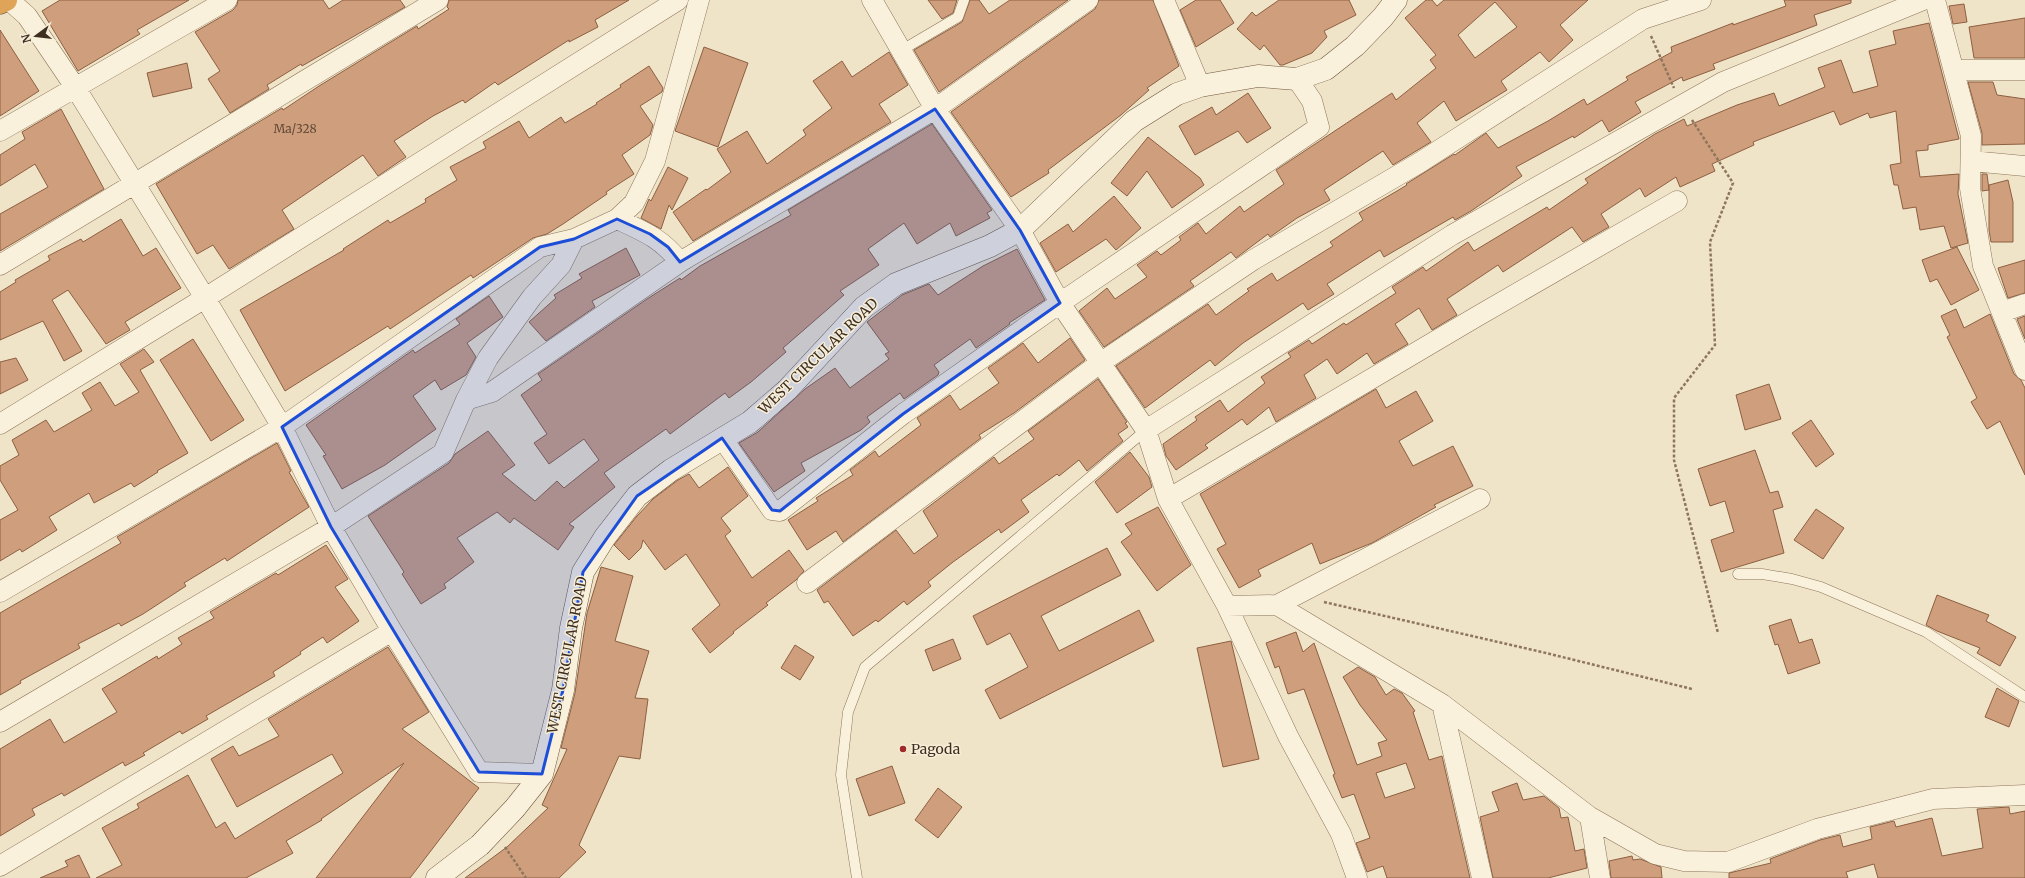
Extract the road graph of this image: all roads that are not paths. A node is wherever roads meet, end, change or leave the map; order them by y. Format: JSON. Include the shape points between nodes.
{"nodes":[{"id":1,"x":6,"y":0,"type":"edge"},
{"id":2,"x":9,"y":0,"type":"edge"},
{"id":3,"x":226,"y":0,"type":"edge"},
{"id":4,"x":438,"y":0,"type":"edge"},
{"id":5,"x":678,"y":0,"type":"edge"},
{"id":6,"x":699,"y":0,"type":"edge"},
{"id":7,"x":872,"y":0,"type":"edge"},
{"id":8,"x":964,"y":0,"type":"edge"},
{"id":9,"x":1088,"y":0,"type":"edge"},
{"id":10,"x":1164,"y":0,"type":"edge"},
{"id":11,"x":1396,"y":0,"type":"edge"},
{"id":12,"x":1701,"y":0,"type":"edge"},
{"id":13,"x":1923,"y":0,"type":"edge"},
{"id":14,"x":1935,"y":0,"type":"edge"},
{"id":15,"x":0,"y":3,"type":"edge"},
{"id":16,"x":902,"y":50,"type":"junction"},
{"id":17,"x":1955,"y":70,"type":"junction"},
{"id":18,"x":2025,"y":70,"type":"edge"},
{"id":19,"x":1297,"y":79,"type":"junction"},
{"id":20,"x":1200,"y":86,"type":"junction"},
{"id":21,"x":75,"y":87,"type":"junction"},
{"id":22,"x":935,"y":109,"type":"junction"},
{"id":23,"x":0,"y":131,"type":"edge"},
{"id":24,"x":1971,"y":161,"type":"junction"},
{"id":25,"x":2025,"y":166,"type":"edge"},
{"id":26,"x":134,"y":184,"type":"junction"},
{"id":27,"x":1677,"y":201,"type":"dead end"},
{"id":28,"x":618,"y":219,"type":"junction"},
{"id":29,"x":1020,"y":230,"type":"junction"},
{"id":30,"x":574,"y":239,"type":"junction"},
{"id":31,"x":680,"y":262,"type":"junction"},
{"id":32,"x":0,"y":266,"type":"edge"},
{"id":33,"x":205,"y":298,"type":"junction"},
{"id":34,"x":1060,"y":303,"type":"junction"},
{"id":35,"x":2025,"y":304,"type":"edge"},
{"id":36,"x":2002,"y":312,"type":"junction"},
{"id":37,"x":1100,"y":363,"type":"junction"},
{"id":38,"x":2025,"y":370,"type":"edge"},
{"id":39,"x":466,"y":400,"type":"junction"},
{"id":40,"x":0,"y":424,"type":"edge"},
{"id":41,"x":282,"y":427,"type":"junction"},
{"id":42,"x":1146,"y":430,"type":"junction"},
{"id":43,"x":722,"y":438,"type":"junction"},
{"id":44,"x":1168,"y":499,"type":"junction"},
{"id":45,"x":1480,"y":499,"type":"dead end"},
{"id":46,"x":331,"y":527,"type":"junction"},
{"id":47,"x":1738,"y":574,"type":"dead end"},
{"id":48,"x":807,"y":583,"type":"dead end"},
{"id":49,"x":0,"y":592,"type":"edge"},
{"id":50,"x":1277,"y":605,"type":"junction"},
{"id":51,"x":1227,"y":606,"type":"junction"},
{"id":52,"x":392,"y":631,"type":"junction"},
{"id":53,"x":2025,"y":697,"type":"edge"},
{"id":54,"x":1442,"y":704,"type":"junction"},
{"id":55,"x":0,"y":722,"type":"edge"},
{"id":56,"x":542,"y":774,"type":"junction"},
{"id":57,"x":2025,"y":795,"type":"edge"},
{"id":58,"x":1590,"y":817,"type":"junction"},
{"id":59,"x":0,"y":866,"type":"edge"},
{"id":60,"x":437,"y":878,"type":"edge"},
{"id":61,"x":858,"y":878,"type":"edge"},
{"id":62,"x":1357,"y":878,"type":"edge"},
{"id":63,"x":1482,"y":878,"type":"edge"},
{"id":64,"x":1600,"y":878,"type":"edge"}],
"edges":[{"from":1,"to":15,"type":"highway"},
{"from":2,"to":21,"type":"street","via":[[27,16]]},
{"from":3,"to":21,"type":"street"},
{"from":4,"to":26,"type":"street"},
{"from":5,"to":33,"type":"street"},
{"from":6,"to":28,"type":"street","via":[[655,160],[634,203]]},
{"from":7,"to":16,"type":"street"},
{"from":8,"to":16,"type":"lane","via":[[958,17]]},
{"from":9,"to":22,"type":"street"},
{"from":10,"to":20,"type":"street"},
{"from":11,"to":19,"type":"street","name":"WEST CIRCULAR ROAD","via":[[1355,46],[1326,68]]},
{"from":12,"to":37,"type":"street","via":[[1643,19],[1419,163],[1253,260]]},
{"from":13,"to":42,"type":"street","via":[[1723,82],[1452,235]]},
{"from":14,"to":17,"type":"street"},
{"from":16,"to":22,"type":"street"},
{"from":17,"to":18,"type":"street"},
{"from":17,"to":24,"type":"street","via":[[1971,136]]},
{"from":19,"to":20,"type":"street","name":"WEST CIRCULAR ROAD","via":[[1258,76]]},
{"from":19,"to":34,"type":"street","via":[[1312,101],[1319,127]]},
{"from":20,"to":29,"type":"street","name":"WEST CIRCULAR ROAD","via":[[1177,94],[1134,121]]},
{"from":21,"to":23,"type":"street"},
{"from":21,"to":26,"type":"street"},
{"from":22,"to":29,"type":"street"},
{"from":22,"to":31,"type":"street"},
{"from":24,"to":25,"type":"street"},
{"from":24,"to":36,"type":"street","via":[[1970,188],[1984,266]]},
{"from":26,"to":32,"type":"street"},
{"from":26,"to":33,"type":"street"},
{"from":27,"to":44,"type":"street"},
{"from":28,"to":30,"type":"street"},
{"from":28,"to":31,"type":"street","via":[[650,234],[668,247]]},
{"from":29,"to":34,"type":"street"},
{"from":29,"to":43,"type":"street","name":"WEST CIRCULAR ROAD","via":[[990,246],[896,284],[864,307],[786,390],[750,422]]},
{"from":30,"to":39,"type":"street","via":[[561,265],[532,297],[488,358]]},
{"from":30,"to":41,"type":"street","via":[[540,247]]},
{"from":31,"to":39,"type":"street","via":[[492,392]]},
{"from":33,"to":40,"type":"street"},
{"from":33,"to":41,"type":"street"},
{"from":34,"to":37,"type":"street"},
{"from":34,"to":43,"type":"street","via":[[903,414],[780,511],[772,510]]},
{"from":35,"to":36,"type":"street"},
{"from":36,"to":38,"type":"street"},
{"from":37,"to":42,"type":"street"},
{"from":37,"to":48,"type":"street"},
{"from":39,"to":46,"type":"street","via":[[443,453]]},
{"from":41,"to":46,"type":"street"},
{"from":41,"to":49,"type":"street"},
{"from":42,"to":44,"type":"street"},
{"from":42,"to":61,"type":"lane","via":[[865,667],[848,712],[840,775]]},
{"from":43,"to":56,"type":"street","name":"WEST CIRCULAR ROAD","via":[[671,470],[638,496],[605,537],[583,572],[571,628],[563,690]]},
{"from":44,"to":51,"type":"street"},
{"from":45,"to":50,"type":"street"},
{"from":46,"to":52,"type":"street"},
{"from":46,"to":55,"type":"street"},
{"from":47,"to":53,"type":"lane","via":[[1762,574],[1821,587],[1926,632]]},
{"from":50,"to":51,"type":"street"},
{"from":50,"to":54,"type":"street"},
{"from":51,"to":62,"type":"street","via":[[1288,736],[1341,834]]},
{"from":52,"to":56,"type":"street","via":[[480,772]]},
{"from":52,"to":59,"type":"street"},
{"from":54,"to":58,"type":"street"},
{"from":54,"to":63,"type":"street"},
{"from":56,"to":60,"type":"street","name":"WEST CIRCULAR ROAD","via":[[515,808],[480,845]]},
{"from":57,"to":58,"type":"street","via":[[1933,799],[1817,829],[1728,862],[1684,861],[1655,854]]},
{"from":58,"to":64,"type":"street"}]}
